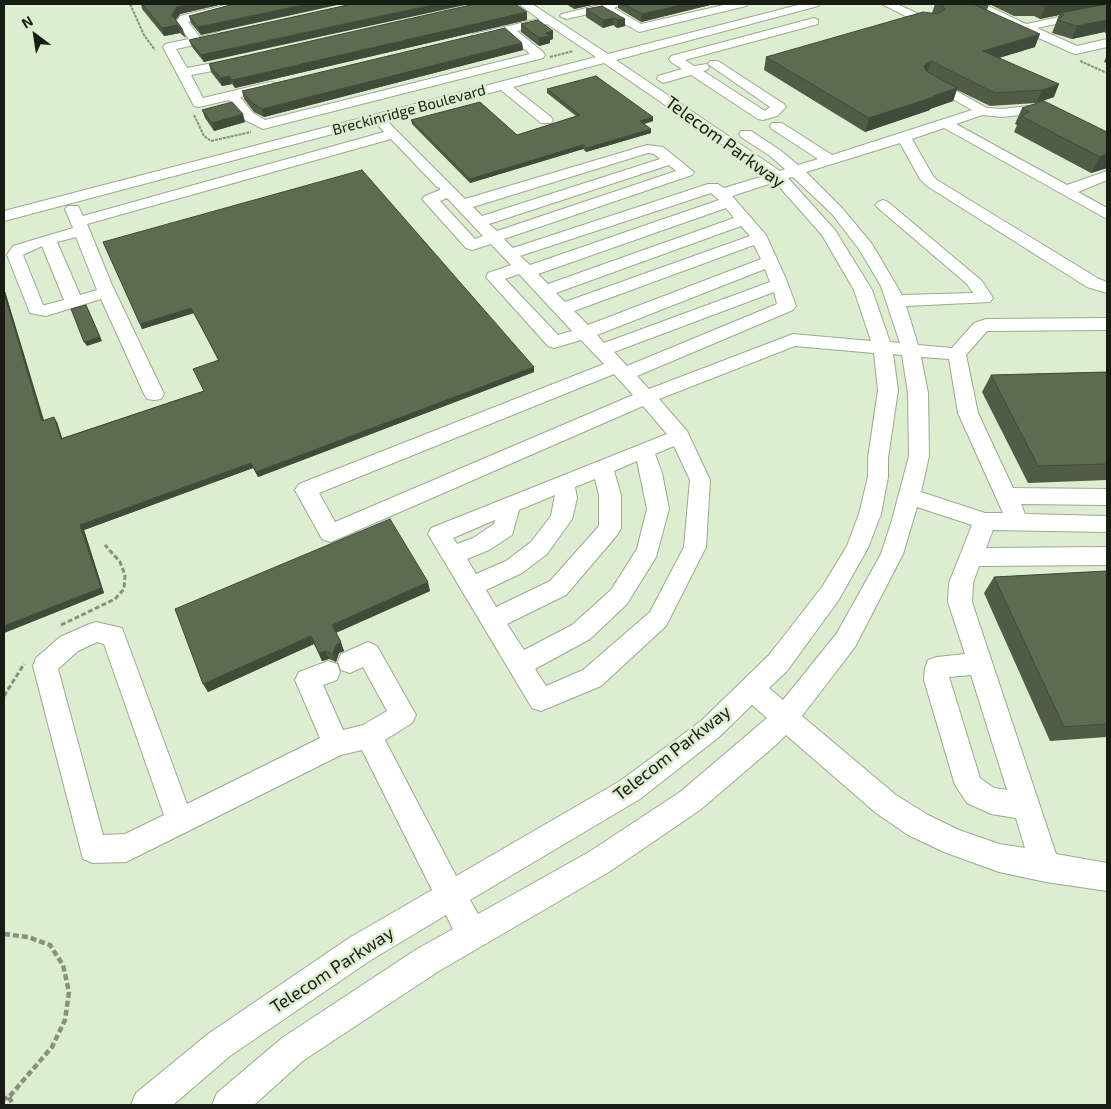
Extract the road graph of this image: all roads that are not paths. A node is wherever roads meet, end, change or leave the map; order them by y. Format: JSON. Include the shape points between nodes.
{"nodes":[{"id":1,"x":244,"y":4,"type":"edge"},
{"id":2,"x":525,"y":4,"type":"edge"},
{"id":3,"x":618,"y":4,"type":"edge"},
{"id":4,"x":742,"y":4,"type":"edge"},
{"id":5,"x":814,"y":4,"type":"edge"},
{"id":6,"x":888,"y":4,"type":"edge"},
{"id":7,"x":978,"y":4,"type":"edge"},
{"id":8,"x":553,"y":7,"type":"dead end"},
{"id":9,"x":604,"y":7,"type":"junction"},
{"id":10,"x":786,"y":7,"type":"edge"},
{"id":11,"x":927,"y":7,"type":"dead end"},
{"id":12,"x":1107,"y":10,"type":"edge"},
{"id":13,"x":566,"y":16,"type":"junction"},
{"id":14,"x":549,"y":20,"type":"junction"},
{"id":15,"x":814,"y":22,"type":"junction"},
{"id":16,"x":580,"y":26,"type":"dead end"},
{"id":17,"x":1024,"y":28,"type":"junction"},
{"id":18,"x":507,"y":29,"type":"junction"},
{"id":19,"x":826,"y":30,"type":"dead end"},
{"id":20,"x":235,"y":32,"type":"edge"},
{"id":21,"x":197,"y":40,"type":"junction"},
{"id":22,"x":460,"y":41,"type":"edge"},
{"id":23,"x":1107,"y":43,"type":"edge"},
{"id":24,"x":610,"y":51,"type":"junction"},
{"id":25,"x":254,"y":58,"type":"edge"},
{"id":26,"x":732,"y":59,"type":"dead end"},
{"id":27,"x":640,"y":64,"type":"dead end"},
{"id":28,"x":714,"y":64,"type":"junction"},
{"id":29,"x":693,"y":70,"type":"junction"},
{"id":30,"x":183,"y":73,"type":"junction"},
{"id":31,"x":928,"y":80,"type":"edge"},
{"id":32,"x":279,"y":84,"type":"edge"},
{"id":33,"x":503,"y":85,"type":"junction"},
{"id":34,"x":678,"y":89,"type":"dead end"},
{"id":35,"x":232,"y":95,"type":"junction"},
{"id":36,"x":980,"y":110,"type":"junction"},
{"id":37,"x":377,"y":113,"type":"junction"},
{"id":38,"x":1066,"y":118,"type":"edge"},
{"id":39,"x":546,"y":120,"type":"dead end"},
{"id":40,"x":945,"y":123,"type":"junction"},
{"id":41,"x":734,"y":126,"type":"dead end"},
{"id":42,"x":777,"y":126,"type":"dead end"},
{"id":43,"x":394,"y":134,"type":"junction"},
{"id":44,"x":904,"y":137,"type":"junction"},
{"id":45,"x":671,"y":160,"type":"junction"},
{"id":46,"x":831,"y":161,"type":"junction"},
{"id":47,"x":795,"y":170,"type":"junction"},
{"id":48,"x":1107,"y":175,"type":"edge"},
{"id":49,"x":777,"y":176,"type":"junction"},
{"id":50,"x":447,"y":188,"type":"junction"},
{"id":51,"x":1066,"y":191,"type":"junction"},
{"id":52,"x":67,"y":194,"type":"junction"},
{"id":53,"x":725,"y":198,"type":"junction"},
{"id":54,"x":463,"y":205,"type":"junction"},
{"id":55,"x":883,"y":205,"type":"dead end"},
{"id":56,"x":4,"y":206,"type":"edge"},
{"id":57,"x":1107,"y":214,"type":"edge"},
{"id":58,"x":4,"y":216,"type":"edge"},
{"id":59,"x":744,"y":219,"type":"junction"},
{"id":60,"x":478,"y":222,"type":"junction"},
{"id":61,"x":80,"y":226,"type":"junction"},
{"id":62,"x":494,"y":238,"type":"junction"},
{"id":63,"x":759,"y":238,"type":"junction"},
{"id":64,"x":48,"y":240,"type":"junction"},
{"id":65,"x":770,"y":260,"type":"junction"},
{"id":66,"x":519,"y":265,"type":"junction"},
{"id":67,"x":780,"y":284,"type":"junction"},
{"id":68,"x":1107,"y":288,"type":"edge"},
{"id":69,"x":544,"y":291,"type":"junction"},
{"id":70,"x":107,"y":292,"type":"junction"},
{"id":71,"x":895,"y":301,"type":"junction"},
{"id":72,"x":74,"y":302,"type":"junction"},
{"id":73,"x":562,"y":309,"type":"junction"},
{"id":74,"x":1107,"y":324,"type":"edge"},
{"id":75,"x":585,"y":333,"type":"junction"},
{"id":76,"x":883,"y":348,"type":"junction"},
{"id":77,"x":602,"y":350,"type":"junction"},
{"id":78,"x":911,"y":350,"type":"junction"},
{"id":79,"x":957,"y":354,"type":"junction"},
{"id":80,"x":620,"y":370,"type":"junction"},
{"id":81,"x":154,"y":394,"type":"dead end"},
{"id":82,"x":646,"y":397,"type":"junction"},
{"id":83,"x":680,"y":436,"type":"junction"},
{"id":84,"x":644,"y":451,"type":"junction"},
{"id":85,"x":603,"y":467,"type":"junction"},
{"id":86,"x":564,"y":483,"type":"junction"},
{"id":87,"x":909,"y":496,"type":"junction"},
{"id":88,"x":1006,"y":496,"type":"junction"},
{"id":89,"x":1107,"y":497,"type":"edge"},
{"id":90,"x":985,"y":522,"type":"junction"},
{"id":91,"x":1018,"y":522,"type":"junction"},
{"id":92,"x":1107,"y":524,"type":"edge"},
{"id":93,"x":1107,"y":556,"type":"edge"},
{"id":94,"x":971,"y":557,"type":"junction"},
{"id":95,"x":471,"y":586,"type":"junction"},
{"id":96,"x":492,"y":620,"type":"junction"},
{"id":97,"x":980,"y":664,"type":"junction"},
{"id":98,"x":519,"y":665,"type":"junction"},
{"id":99,"x":751,"y":689,"type":"junction"},
{"id":100,"x":785,"y":718,"type":"junction"},
{"id":101,"x":369,"y":736,"type":"junction"},
{"id":102,"x":336,"y":744,"type":"junction"},
{"id":103,"x":1026,"y":806,"type":"junction"},
{"id":104,"x":180,"y":822,"type":"junction"},
{"id":105,"x":1046,"y":868,"type":"junction"},
{"id":106,"x":1107,"y":877,"type":"edge"},
{"id":107,"x":451,"y":896,"type":"junction"},
{"id":108,"x":473,"y":934,"type":"junction"},
{"id":109,"x":148,"y":1105,"type":"edge"},
{"id":110,"x":229,"y":1105,"type":"edge"}],
"edges":[{"from":1,"to":21,"type":"street","via":[[184,18],[182,22]]},
{"from":2,"to":14,"type":"street","name":"Telecom Parkway"},
{"from":3,"to":9,"type":"street"},
{"from":4,"to":9,"type":"street","via":[[639,28]]},
{"from":5,"to":10,"type":"street","name":"Breckinridge Boulevard"},
{"from":6,"to":11,"type":"street","via":[[923,21],[944,15]]},
{"from":7,"to":17,"type":"street","via":[[974,5]]},
{"from":8,"to":13,"type":"street"},
{"from":9,"to":13,"type":"street"},
{"from":10,"to":15,"type":"street"},
{"from":10,"to":24,"type":"street","name":"Breckinridge Boulevard"},
{"from":12,"to":17,"type":"street"},
{"from":13,"to":16,"type":"street"},
{"from":14,"to":18,"type":"street"},
{"from":14,"to":24,"type":"street","name":"Telecom Parkway"},
{"from":15,"to":19,"type":"street"},
{"from":15,"to":29,"type":"street","via":[[675,59]]},
{"from":17,"to":23,"type":"street","via":[[1076,50]]},
{"from":18,"to":22,"type":"street"},
{"from":18,"to":35,"type":"street","via":[[539,54],[263,125],[248,116]]},
{"from":20,"to":21,"type":"street"},
{"from":21,"to":30,"type":"street","via":[[169,47]]},
{"from":24,"to":27,"type":"street","name":"Telecom Parkway"},
{"from":24,"to":33,"type":"street","name":"Breckinridge Boulevard"},
{"from":24,"to":37,"type":"street","name":"Breckinridge Boulevard"},
{"from":24,"to":49,"type":"street","name":"Telecom Parkway"},
{"from":25,"to":30,"type":"street"},
{"from":26,"to":28,"type":"street"},
{"from":28,"to":29,"type":"street"},
{"from":28,"to":29,"type":"street","via":[[778,107],[763,116]]},
{"from":29,"to":34,"type":"street","name":"Telecom Parkway","via":[[659,76]]},
{"from":30,"to":35,"type":"street","via":[[199,103]]},
{"from":31,"to":36,"type":"street","via":[[972,102]]},
{"from":32,"to":35,"type":"street"},
{"from":33,"to":37,"type":"street","name":"Breckinridge Boulevard"},
{"from":33,"to":39,"type":"street"},
{"from":36,"to":38,"type":"street","via":[[1002,113],[1043,109]]},
{"from":36,"to":40,"type":"street"},
{"from":37,"to":43,"type":"street"},
{"from":37,"to":52,"type":"street","name":"Breckinridge Boulevard"},
{"from":40,"to":44,"type":"street"},
{"from":40,"to":51,"type":"street"},
{"from":41,"to":47,"type":"street","name":"Telecom Parkway"},
{"from":42,"to":46,"type":"street"},
{"from":43,"to":50,"type":"street"},
{"from":43,"to":61,"type":"street"},
{"from":44,"to":46,"type":"street"},
{"from":44,"to":68,"type":"street","via":[[927,180],[1084,278]]},
{"from":45,"to":54,"type":"street","via":[[658,150],[647,149]]},
{"from":45,"to":60,"type":"street"},
{"from":45,"to":62,"type":"street","via":[[687,172]]},
{"from":46,"to":47,"type":"street"},
{"from":47,"to":49,"type":"street"},
{"from":47,"to":71,"type":"street","name":"Telecom Parkway","via":[[837,211],[866,247],[890,286]]},
{"from":48,"to":51,"type":"street"},
{"from":49,"to":53,"type":"street"},
{"from":49,"to":76,"type":"street","name":"Telecom Parkway","via":[[829,232],[841,251],[863,290]]},
{"from":50,"to":54,"type":"street"},
{"from":50,"to":62,"type":"street","via":[[430,199],[472,245]]},
{"from":51,"to":57,"type":"street"},
{"from":52,"to":56,"type":"street","name":"Breckinridge Boulevard"},
{"from":52,"to":58,"type":"street","name":"Breckinridge Boulevard"},
{"from":52,"to":61,"type":"street"},
{"from":53,"to":59,"type":"street"},
{"from":53,"to":66,"type":"street"},
{"from":53,"to":66,"type":"street","via":[[712,187]]},
{"from":54,"to":60,"type":"street"},
{"from":55,"to":71,"type":"street","via":[[974,281],[984,298]]},
{"from":59,"to":63,"type":"street"},
{"from":59,"to":69,"type":"street"},
{"from":60,"to":62,"type":"street"},
{"from":61,"to":64,"type":"street"},
{"from":61,"to":70,"type":"street"},
{"from":62,"to":66,"type":"street"},
{"from":63,"to":65,"type":"street"},
{"from":63,"to":73,"type":"street"},
{"from":64,"to":72,"type":"street"},
{"from":64,"to":72,"type":"street","via":[[19,249],[15,254],[36,309],[46,311]]},
{"from":65,"to":67,"type":"street"},
{"from":65,"to":75,"type":"street"},
{"from":66,"to":69,"type":"street"},
{"from":66,"to":75,"type":"street","via":[[494,277],[554,342]]},
{"from":67,"to":77,"type":"street"},
{"from":67,"to":80,"type":"street","via":[[787,306]]},
{"from":69,"to":73,"type":"street"},
{"from":70,"to":72,"type":"street"},
{"from":70,"to":81,"type":"street"},
{"from":71,"to":78,"type":"street","name":"Telecom Parkway"},
{"from":73,"to":75,"type":"street"},
{"from":74,"to":79,"type":"street","via":[[986,324],[980,326]]},
{"from":75,"to":77,"type":"street"},
{"from":76,"to":78,"type":"street"},
{"from":76,"to":82,"type":"street","via":[[792,340]]},
{"from":76,"to":99,"type":"street","name":"Telecom Parkway","via":[[888,390],[878,477],[870,514],[857,548],[830,594],[783,656]]},
{"from":77,"to":80,"type":"street"},
{"from":78,"to":79,"type":"street"},
{"from":78,"to":87,"type":"street","name":"Telecom Parkway","via":[[920,425],[919,456]]},
{"from":79,"to":88,"type":"street","via":[[968,413]]},
{"from":80,"to":82,"type":"street"},
{"from":80,"to":82,"type":"street","via":[[306,490],[330,532]]},
{"from":82,"to":83,"type":"street"},
{"from":83,"to":84,"type":"street"},
{"from":83,"to":98,"type":"street","via":[[700,480],[695,547],[658,619],[592,678],[540,700]]},
{"from":84,"to":85,"type":"street"},
{"from":84,"to":98,"type":"street","via":[[652,472],[658,509],[648,551],[619,596],[581,632]]},
{"from":85,"to":86,"type":"street"},
{"from":85,"to":96,"type":"street","via":[[610,495],[610,528],[558,588]]},
{"from":86,"to":95,"type":"street","via":[[566,498],[561,519],[539,548],[514,567]]},
{"from":86,"to":95,"type":"street","via":[[439,534]]},
{"from":87,"to":90,"type":"street"},
{"from":87,"to":100,"type":"street","name":"Telecom Parkway","via":[[892,554],[846,640]]},
{"from":88,"to":89,"type":"street"},
{"from":88,"to":91,"type":"street"},
{"from":90,"to":91,"type":"street"},
{"from":90,"to":94,"type":"street"},
{"from":91,"to":92,"type":"street"},
{"from":93,"to":94,"type":"street"},
{"from":94,"to":97,"type":"street","via":[[961,583],[960,602]]},
{"from":95,"to":96,"type":"street"},
{"from":96,"to":98,"type":"street"},
{"from":97,"to":103,"type":"street"},
{"from":97,"to":103,"type":"street","via":[[937,668],[937,680],[969,785],[991,802]]},
{"from":99,"to":100,"type":"street"},
{"from":99,"to":107,"type":"street","name":"Telecom Parkway","via":[[710,729],[630,790]]},
{"from":100,"to":105,"type":"street","via":[[886,804],[918,825],[999,858]]},
{"from":100,"to":108,"type":"street","name":"Telecom Parkway","via":[[690,801],[599,862]]},
{"from":101,"to":102,"type":"street"},
{"from":101,"to":102,"type":"street","via":[[403,715],[368,653],[308,680]]},
{"from":101,"to":107,"type":"street"},
{"from":102,"to":104,"type":"street"},
{"from":103,"to":105,"type":"street"},
{"from":104,"to":104,"type":"street","via":[[126,848],[93,849],[45,666],[69,644],[96,632],[113,635]]},
{"from":105,"to":106,"type":"street"},
{"from":107,"to":108,"type":"street"},
{"from":107,"to":109,"type":"street","name":"Telecom Parkway","via":[[360,949],[219,1045]]},
{"from":108,"to":110,"type":"street","name":"Telecom Parkway","via":[[428,960],[293,1050]]}]}
